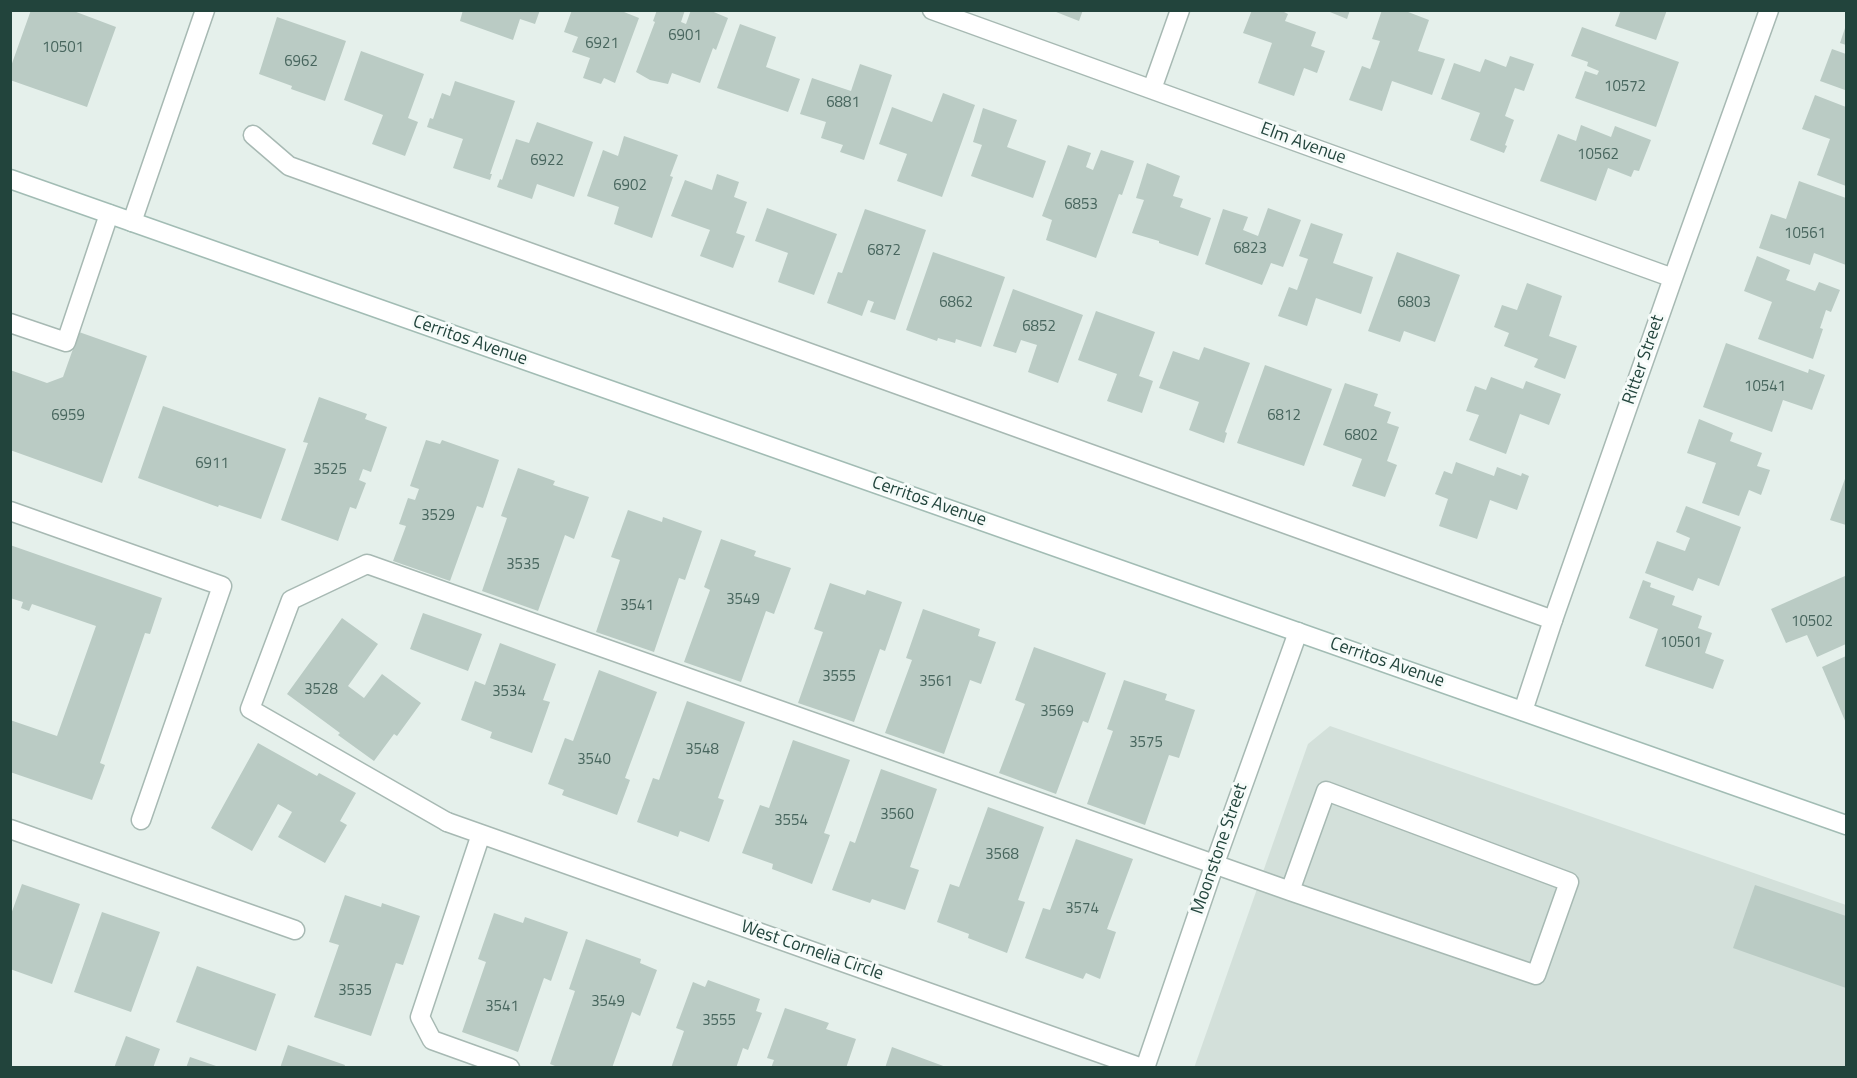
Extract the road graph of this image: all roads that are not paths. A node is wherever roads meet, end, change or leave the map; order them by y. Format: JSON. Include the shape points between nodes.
{"nodes":[{"id":1,"x":205,"y":10,"type":"edge"},
{"id":2,"x":932,"y":10,"type":"edge"},
{"id":3,"x":1180,"y":10,"type":"edge"},
{"id":4,"x":1769,"y":10,"type":"edge"},
{"id":5,"x":1152,"y":89,"type":"junction"},
{"id":6,"x":253,"y":135,"type":"dead end"},
{"id":7,"x":10,"y":179,"type":"edge"},
{"id":8,"x":109,"y":214,"type":"junction"},
{"id":9,"x":132,"y":222,"type":"junction"},
{"id":10,"x":1673,"y":279,"type":"junction"},
{"id":11,"x":10,"y":323,"type":"edge"},
{"id":12,"x":10,"y":511,"type":"edge"},
{"id":13,"x":1553,"y":620,"type":"junction"},
{"id":14,"x":1298,"y":632,"type":"junction"},
{"id":15,"x":1523,"y":711,"type":"junction"},
{"id":16,"x":141,"y":820,"type":"dead end"},
{"id":17,"x":1846,"y":825,"type":"edge"},
{"id":18,"x":10,"y":829,"type":"edge"},
{"id":19,"x":482,"y":834,"type":"junction"},
{"id":20,"x":1215,"y":863,"type":"junction"},
{"id":21,"x":1290,"y":891,"type":"junction"},
{"id":22,"x":295,"y":930,"type":"dead end"},
{"id":23,"x":510,"y":1068,"type":"edge"},
{"id":24,"x":1143,"y":1068,"type":"edge"}],
"edges":[{"from":1,"to":9,"type":"street"},
{"from":2,"to":5,"type":"street","name":"Elm Avenue"},
{"from":3,"to":5,"type":"street"},
{"from":4,"to":10,"type":"street","name":"Ritter Street"},
{"from":5,"to":10,"type":"street","name":"Elm Avenue"},
{"from":6,"to":13,"type":"street","via":[[289,166]]},
{"from":7,"to":8,"type":"street","name":"Cerritos Avenue"},
{"from":8,"to":9,"type":"street","name":"Cerritos Avenue"},
{"from":8,"to":11,"type":"street","via":[[66,342]]},
{"from":9,"to":14,"type":"street","name":"Cerritos Avenue"},
{"from":10,"to":13,"type":"street","name":"Ritter Street"},
{"from":12,"to":16,"type":"street","via":[[222,586]]},
{"from":13,"to":15,"type":"street","name":"Ritter Street"},
{"from":14,"to":15,"type":"street","name":"Cerritos Avenue"},
{"from":14,"to":20,"type":"street","name":"Moonstone Street"},
{"from":15,"to":17,"type":"street","name":"Cerritos Avenue"},
{"from":18,"to":22,"type":"street"},
{"from":19,"to":20,"type":"street","name":"West Cornelia Circle","via":[[447,822],[250,709],[291,600],[367,564]]},
{"from":19,"to":23,"type":"street","via":[[420,1017],[432,1040]]},
{"from":19,"to":24,"type":"street","name":"West Cornelia Circle"},
{"from":20,"to":21,"type":"street"},
{"from":20,"to":24,"type":"street","name":"Moonstone Street"},
{"from":21,"to":21,"type":"street","via":[[1536,975],[1569,882],[1326,791]]}]}
